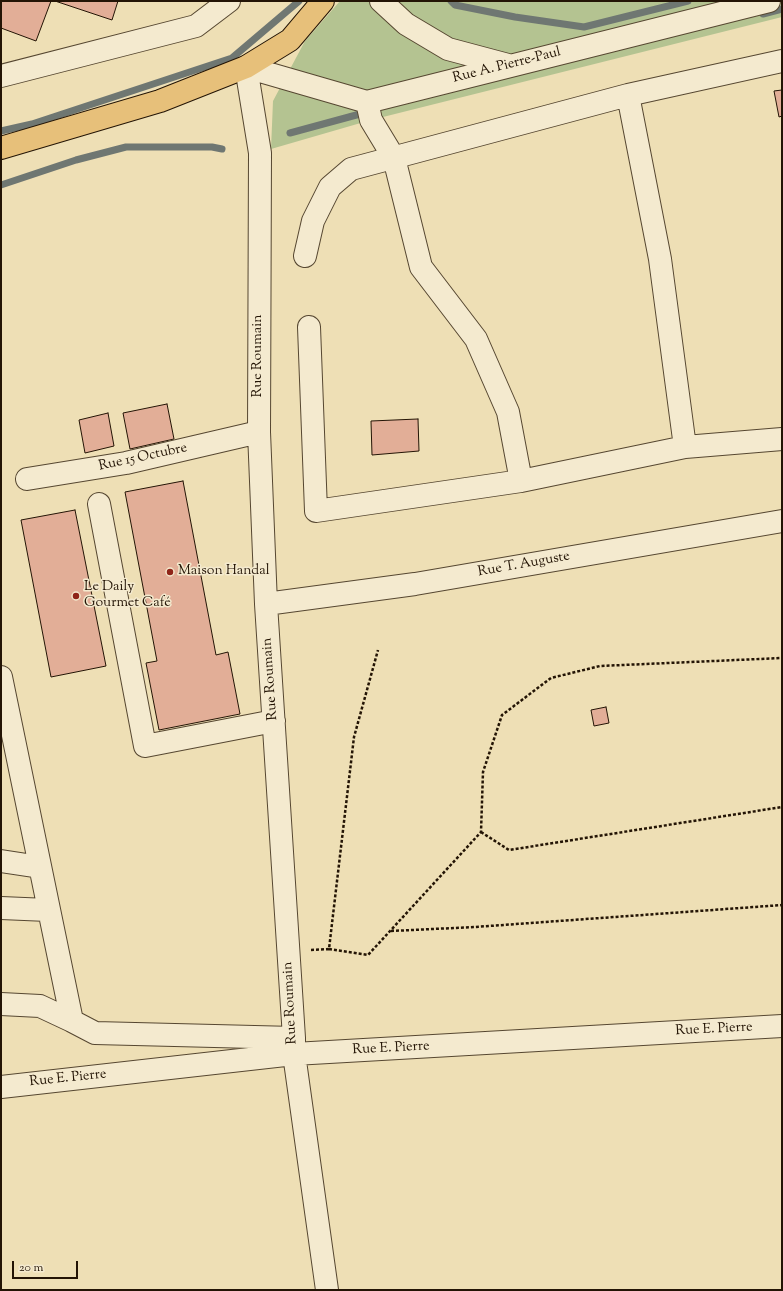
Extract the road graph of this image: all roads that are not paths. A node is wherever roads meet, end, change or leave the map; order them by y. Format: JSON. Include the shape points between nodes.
{"nodes":[{"id":1,"x":230,"y":1,"type":"edge"},
{"id":2,"x":323,"y":1,"type":"edge"},
{"id":3,"x":382,"y":1,"type":"edge"},
{"id":4,"x":769,"y":1,"type":"edge"},
{"id":5,"x":782,"y":61,"type":"edge"},
{"id":6,"x":510,"y":65,"type":"junction"},
{"id":7,"x":246,"y":67,"type":"junction"},
{"id":8,"x":1,"y":76,"type":"edge"},
{"id":9,"x":628,"y":95,"type":"junction"},
{"id":10,"x":367,"y":102,"type":"junction"},
{"id":11,"x":1,"y":148,"type":"edge"},
{"id":12,"x":394,"y":158,"type":"junction"},
{"id":13,"x":305,"y":256,"type":"dead end"},
{"id":14,"x":309,"y":326,"type":"dead end"},
{"id":15,"x":259,"y":432,"type":"junction"},
{"id":16,"x":782,"y":439,"type":"edge"},
{"id":17,"x":685,"y":448,"type":"junction"},
{"id":18,"x":27,"y":479,"type":"dead end"},
{"id":19,"x":521,"y":481,"type":"junction"},
{"id":20,"x":99,"y":504,"type":"dead end"},
{"id":21,"x":782,"y":521,"type":"edge"},
{"id":22,"x":266,"y":604,"type":"junction"},
{"id":23,"x":1,"y":677,"type":"edge"},
{"id":24,"x":274,"y":721,"type":"junction"},
{"id":25,"x":1,"y":861,"type":"edge"},
{"id":26,"x":40,"y":867,"type":"junction"},
{"id":27,"x":1,"y":908,"type":"edge"},
{"id":28,"x":48,"y":910,"type":"junction"},
{"id":29,"x":63,"y":981,"type":"junction"},
{"id":30,"x":1,"y":1004,"type":"edge"},
{"id":31,"x":40,"y":1006,"type":"junction"},
{"id":32,"x":72,"y":1020,"type":"junction"},
{"id":33,"x":782,"y":1026,"type":"edge"},
{"id":34,"x":294,"y":1046,"type":"junction"},
{"id":35,"x":1,"y":1087,"type":"edge"},
{"id":36,"x":327,"y":1290,"type":"edge"}],
"edges":[{"from":1,"to":8,"type":"street","via":[[196,26]]},
{"from":2,"to":7,"type":"main road","via":[[290,40]]},
{"from":3,"to":6,"type":"street","via":[[406,24],[448,49]]},
{"from":4,"to":6,"type":"street","name":"Rue A. Pierre-Paul"},
{"from":5,"to":9,"type":"street"},
{"from":6,"to":10,"type":"street","name":"Rue A. Pierre-Paul"},
{"from":7,"to":10,"type":"street"},
{"from":7,"to":11,"type":"main road","via":[[160,101]]},
{"from":7,"to":15,"type":"street","name":"Rue Roumain","via":[[260,153]]},
{"from":9,"to":12,"type":"street"},
{"from":9,"to":17,"type":"street","via":[[660,259]]},
{"from":10,"to":12,"type":"street","via":[[371,120]]},
{"from":12,"to":13,"type":"street","via":[[351,169],[330,187],[313,221]]},
{"from":12,"to":19,"type":"street","via":[[421,267],[476,339],[508,412]]},
{"from":14,"to":19,"type":"street","via":[[316,511]]},
{"from":15,"to":18,"type":"street","name":"Rue 15 Octubre","via":[[126,463]]},
{"from":15,"to":22,"type":"street","name":"Rue Roumain"},
{"from":16,"to":17,"type":"street"},
{"from":17,"to":19,"type":"street"},
{"from":20,"to":24,"type":"street","via":[[145,746]]},
{"from":21,"to":22,"type":"street","name":"Rue T. Auguste","via":[[415,584]]},
{"from":22,"to":24,"type":"street","name":"Rue Roumain"},
{"from":23,"to":26,"type":"street"},
{"from":24,"to":34,"type":"street","name":"Rue Roumain"},
{"from":25,"to":26,"type":"street"},
{"from":26,"to":28,"type":"street"},
{"from":27,"to":28,"type":"street"},
{"from":28,"to":29,"type":"street"},
{"from":29,"to":31,"type":"street"},
{"from":29,"to":32,"type":"street"},
{"from":30,"to":31,"type":"street"},
{"from":31,"to":32,"type":"street"},
{"from":32,"to":34,"type":"street","via":[[95,1033]]},
{"from":33,"to":34,"type":"street","name":"Rue E. Pierre"},
{"from":34,"to":35,"type":"street","name":"Rue E. Pierre"},
{"from":34,"to":36,"type":"street","name":"Rue Roumain"}]}
